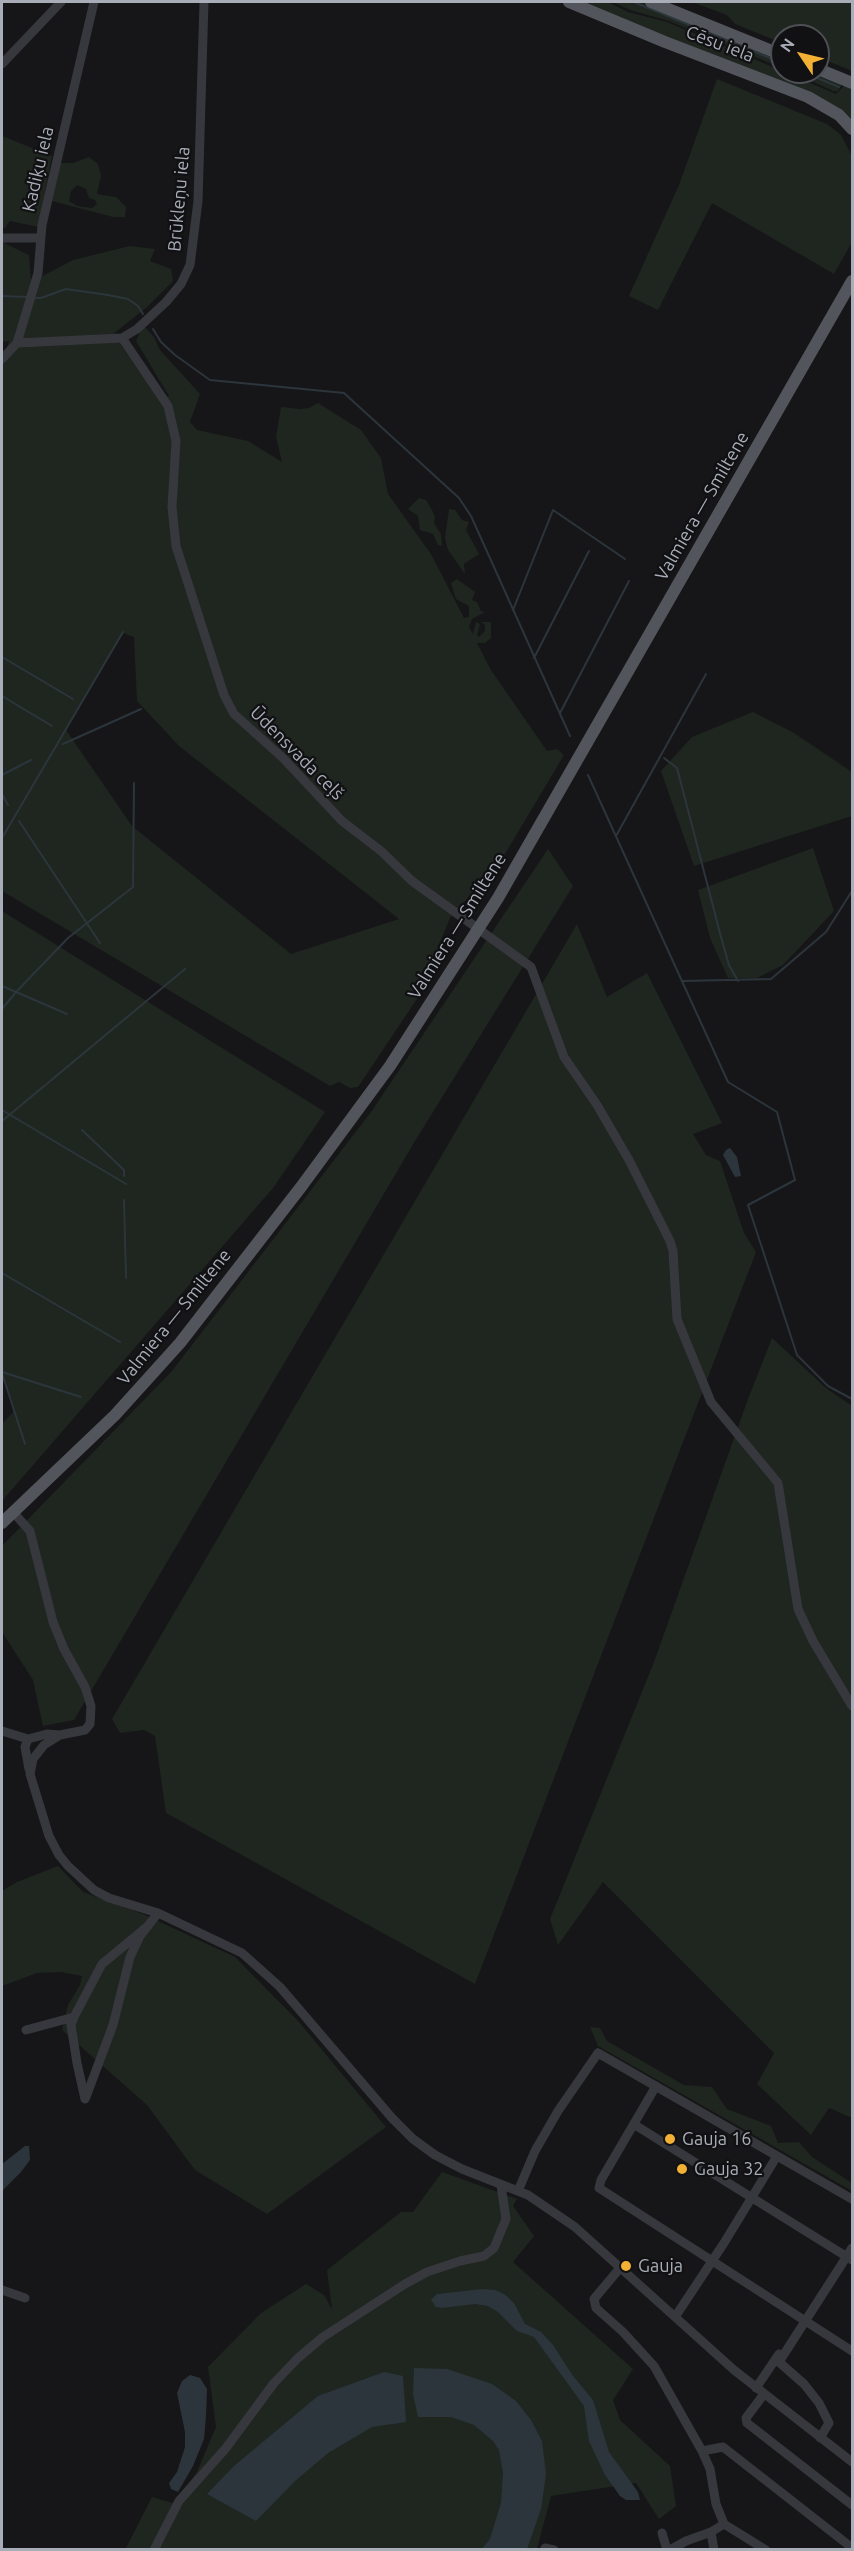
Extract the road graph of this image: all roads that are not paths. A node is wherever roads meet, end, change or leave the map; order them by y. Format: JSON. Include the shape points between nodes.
{"nodes":[{"id":1,"x":62,"y":2,"type":"edge"},
{"id":2,"x":94,"y":2,"type":"edge"},
{"id":3,"x":204,"y":2,"type":"edge"},
{"id":4,"x":569,"y":2,"type":"edge"},
{"id":5,"x":651,"y":2,"type":"edge"},
{"id":6,"x":770,"y":50,"type":"edge"},
{"id":7,"x":2,"y":64,"type":"edge"},
{"id":8,"x":830,"y":74,"type":"edge"},
{"id":9,"x":852,"y":83,"type":"edge"},
{"id":10,"x":852,"y":129,"type":"edge"},
{"id":11,"x":2,"y":238,"type":"edge"},
{"id":12,"x":40,"y":238,"type":"junction"},
{"id":13,"x":852,"y":281,"type":"edge"},
{"id":14,"x":122,"y":338,"type":"junction"},
{"id":15,"x":16,"y":344,"type":"junction"},
{"id":16,"x":2,"y":359,"type":"edge"},
{"id":17,"x":478,"y":929,"type":"junction"},
{"id":18,"x":13,"y":1512,"type":"junction"},
{"id":19,"x":2,"y":1523,"type":"edge"},
{"id":20,"x":852,"y":1706,"type":"edge"},
{"id":21,"x":2,"y":1731,"type":"edge"},
{"id":22,"x":60,"y":1735,"type":"junction"},
{"id":23,"x":28,"y":1739,"type":"junction"},
{"id":24,"x":30,"y":1774,"type":"junction"},
{"id":25,"x":158,"y":1913,"type":"junction"},
{"id":26,"x":148,"y":1926,"type":"junction"},
{"id":27,"x":74,"y":2017,"type":"junction"},
{"id":28,"x":26,"y":2030,"type":"dead end"},
{"id":29,"x":656,"y":2086,"type":"junction"},
{"id":30,"x":636,"y":2125,"type":"junction"},
{"id":31,"x":777,"y":2156,"type":"junction"},
{"id":32,"x":501,"y":2185,"type":"junction"},
{"id":33,"x":518,"y":2191,"type":"junction"},
{"id":34,"x":750,"y":2199,"type":"junction"},
{"id":35,"x":852,"y":2199,"type":"edge"},
{"id":36,"x":852,"y":2242,"type":"edge"},
{"id":37,"x":849,"y":2255,"type":"edge"},
{"id":38,"x":712,"y":2261,"type":"junction"},
{"id":39,"x":620,"y":2268,"type":"junction"},
{"id":40,"x":2,"y":2290,"type":"edge"},
{"id":41,"x":25,"y":2298,"type":"dead end"},
{"id":42,"x":675,"y":2317,"type":"junction"},
{"id":43,"x":804,"y":2320,"type":"junction"},
{"id":44,"x":852,"y":2351,"type":"edge"},
{"id":45,"x":760,"y":2391,"type":"junction"},
{"id":46,"x":820,"y":2438,"type":"junction"},
{"id":47,"x":702,"y":2451,"type":"junction"},
{"id":48,"x":852,"y":2462,"type":"edge"},
{"id":49,"x":852,"y":2505,"type":"edge"},
{"id":50,"x":724,"y":2524,"type":"junction"},
{"id":51,"x":711,"y":2532,"type":"junction"},
{"id":52,"x":662,"y":2533,"type":"dead end"},
{"id":53,"x":850,"y":2547,"type":"edge"},
{"id":54,"x":154,"y":2550,"type":"edge"},
{"id":55,"x":668,"y":2550,"type":"edge"},
{"id":56,"x":714,"y":2550,"type":"edge"},
{"id":57,"x":766,"y":2550,"type":"edge"}],
"edges":[{"from":1,"to":7,"type":"street"},
{"from":2,"to":12,"type":"street","name":"Kadiķu iela"},
{"from":3,"to":14,"type":"street","name":"Brūkleņu iela","via":[[198,201],[190,265],[166,302]]},
{"from":4,"to":10,"type":"main road","name":"Cēsu iela","via":[[808,97],[839,115]]},
{"from":5,"to":6,"type":"main road","name":"Cēsu iela"},
{"from":8,"to":9,"type":"main road"},
{"from":11,"to":12,"type":"street"},
{"from":12,"to":15,"type":"street","name":"Kadiķu iela","via":[[40,265]]},
{"from":13,"to":17,"type":"main road","name":"Valmiera — Smiltene"},
{"from":14,"to":15,"type":"street"},
{"from":14,"to":17,"type":"street","name":"Ūdensvada ceļš","via":[[168,406],[176,441],[172,507],[176,546],[234,715],[283,758],[342,821],[381,851],[412,882]]},
{"from":15,"to":16,"type":"street"},
{"from":17,"to":18,"type":"main road","name":"Valmiera — Smiltene","via":[[351,1122],[180,1343],[115,1415]]},
{"from":17,"to":20,"type":"street","name":"Ūdensvada ceļš","via":[[531,967],[564,1057],[597,1105],[657,1212],[673,1251],[677,1319],[694,1365],[711,1402],[778,1483],[798,1609]]},
{"from":18,"to":19,"type":"main road","name":"Valmiera — Smiltene"},
{"from":18,"to":22,"type":"street","via":[[30,1531],[53,1622],[91,1706],[90,1724],[85,1730]]},
{"from":21,"to":23,"type":"street"},
{"from":22,"to":23,"type":"street"},
{"from":22,"to":24,"type":"street","via":[[44,1745],[33,1759]]},
{"from":23,"to":24,"type":"street","via":[[25,1747]]},
{"from":24,"to":25,"type":"street","via":[[49,1836],[68,1866],[109,1898]]},
{"from":25,"to":26,"type":"street"},
{"from":25,"to":32,"type":"street","via":[[256,1963],[413,2139],[435,2155]]},
{"from":26,"to":27,"type":"street","via":[[102,1964]]},
{"from":26,"to":27,"type":"street","via":[[130,1957],[113,2025],[85,2099],[73,2035]]},
{"from":27,"to":28,"type":"street"},
{"from":29,"to":30,"type":"street"},
{"from":29,"to":31,"type":"street"},
{"from":29,"to":33,"type":"street","via":[[598,2053],[558,2111]]},
{"from":30,"to":34,"type":"street"},
{"from":30,"to":38,"type":"street","via":[[599,2188]]},
{"from":31,"to":34,"type":"street"},
{"from":31,"to":35,"type":"street"},
{"from":32,"to":33,"type":"street"},
{"from":32,"to":54,"type":"street","via":[[506,2219],[494,2248],[484,2256],[427,2272],[405,2284],[323,2337],[298,2358],[179,2501]]},
{"from":33,"to":39,"type":"street","via":[[575,2227]]},
{"from":34,"to":37,"type":"street"},
{"from":34,"to":38,"type":"street"},
{"from":36,"to":37,"type":"street"},
{"from":37,"to":43,"type":"street"},
{"from":38,"to":42,"type":"street"},
{"from":38,"to":43,"type":"street"},
{"from":39,"to":42,"type":"street"},
{"from":39,"to":47,"type":"street","via":[[594,2299],[596,2308],[654,2366]]},
{"from":40,"to":41,"type":"street"},
{"from":42,"to":45,"type":"street"},
{"from":43,"to":44,"type":"street"},
{"from":43,"to":45,"type":"street"},
{"from":43,"to":46,"type":"street","via":[[779,2362],[804,2384],[830,2423]]},
{"from":45,"to":46,"type":"street"},
{"from":45,"to":49,"type":"street","via":[[747,2423]]},
{"from":46,"to":48,"type":"street"},
{"from":47,"to":50,"type":"street"},
{"from":47,"to":53,"type":"street","via":[[723,2447]]},
{"from":50,"to":51,"type":"street"},
{"from":50,"to":57,"type":"street"},
{"from":51,"to":55,"type":"street"},
{"from":51,"to":56,"type":"street"},
{"from":52,"to":55,"type":"street"}]}
